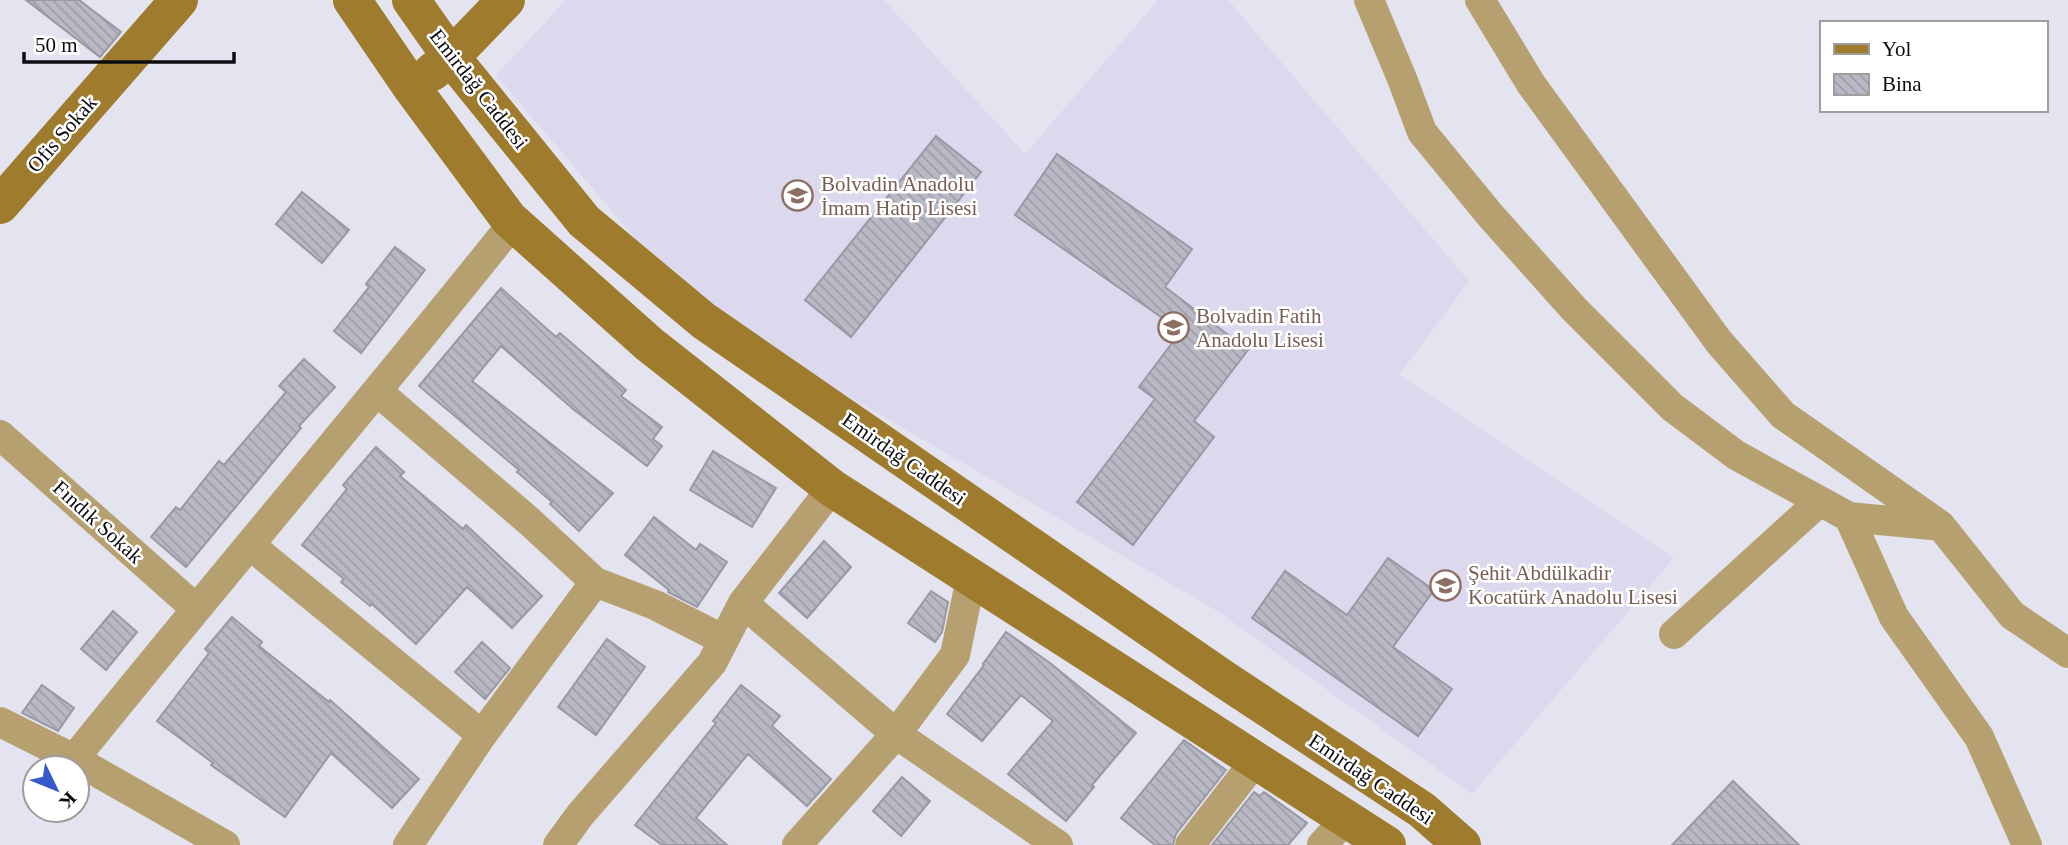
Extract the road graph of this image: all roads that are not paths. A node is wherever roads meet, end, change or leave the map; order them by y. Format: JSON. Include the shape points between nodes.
{"nodes":[{"id":1,"x":178,"y":0,"type":"edge"},
{"id":2,"x":352,"y":0,"type":"edge"},
{"id":3,"x":411,"y":0,"type":"edge"},
{"id":4,"x":506,"y":0,"type":"edge"},
{"id":5,"x":1368,"y":0,"type":"edge"},
{"id":6,"x":1480,"y":0,"type":"edge"},
{"id":7,"x":451,"y":57,"type":"junction"},
{"id":8,"x":412,"y":88,"type":"junction"},
{"id":9,"x":0,"y":205,"type":"edge"},
{"id":10,"x":513,"y":223,"type":"junction"},
{"id":11,"x":378,"y":392,"type":"junction"},
{"id":12,"x":0,"y":435,"type":"edge"},
{"id":13,"x":832,"y":488,"type":"junction"},
{"id":14,"x":1819,"y":502,"type":"junction"},
{"id":15,"x":1849,"y":517,"type":"junction"},
{"id":16,"x":1941,"y":526,"type":"junction"},
{"id":17,"x":250,"y":545,"type":"junction"},
{"id":18,"x":971,"y":578,"type":"junction"},
{"id":19,"x":595,"y":582,"type":"junction"},
{"id":20,"x":743,"y":603,"type":"junction"},
{"id":21,"x":195,"y":608,"type":"junction"},
{"id":22,"x":1674,"y":634,"type":"dead end"},
{"id":23,"x":724,"y":640,"type":"junction"},
{"id":24,"x":2068,"y":653,"type":"edge"},
{"id":25,"x":0,"y":722,"type":"edge"},
{"id":26,"x":896,"y":734,"type":"junction"},
{"id":27,"x":482,"y":735,"type":"junction"},
{"id":28,"x":64,"y":754,"type":"edge"},
{"id":29,"x":78,"y":754,"type":"edge"},
{"id":30,"x":1256,"y":760,"type":"junction"},
{"id":31,"x":91,"y":769,"type":"edge"},
{"id":32,"x":1334,"y":832,"type":"edge"},
{"id":33,"x":210,"y":842,"type":"edge"},
{"id":34,"x":408,"y":845,"type":"edge"},
{"id":35,"x":558,"y":845,"type":"edge"},
{"id":36,"x":797,"y":845,"type":"edge"},
{"id":37,"x":1058,"y":845,"type":"edge"},
{"id":38,"x":1190,"y":845,"type":"edge"},
{"id":39,"x":1387,"y":845,"type":"edge"},
{"id":40,"x":1462,"y":845,"type":"edge"},
{"id":41,"x":2027,"y":845,"type":"edge"}],
"edges":[{"from":1,"to":9,"type":"main road","name":"Ofis Sokak"},
{"from":2,"to":8,"type":"main road"},
{"from":3,"to":7,"type":"main road","name":"Emirdağ Caddesi"},
{"from":4,"to":7,"type":"main road"},
{"from":5,"to":14,"type":"street","via":[[1422,132],[1574,309],[1672,407],[1736,455]]},
{"from":6,"to":16,"type":"street","via":[[1531,84],[1719,342],[1783,415]]},
{"from":7,"to":8,"type":"main road"},
{"from":7,"to":40,"type":"main road","name":"Emirdağ Caddesi","via":[[584,221],[704,321],[1422,810]]},
{"from":8,"to":10,"type":"main road"},
{"from":10,"to":11,"type":"street"},
{"from":10,"to":13,"type":"main road","via":[[649,344]]},
{"from":11,"to":17,"type":"street"},
{"from":11,"to":19,"type":"street"},
{"from":12,"to":21,"type":"street","name":"Fındık Sokak"},
{"from":13,"to":18,"type":"main road"},
{"from":13,"to":20,"type":"street"},
{"from":14,"to":15,"type":"street"},
{"from":14,"to":22,"type":"street"},
{"from":15,"to":16,"type":"street"},
{"from":15,"to":41,"type":"street","via":[[1894,617],[1979,737]]},
{"from":16,"to":24,"type":"street","via":[[2012,615]]},
{"from":17,"to":21,"type":"street"},
{"from":17,"to":27,"type":"street"},
{"from":18,"to":26,"type":"street","via":[[955,654]]},
{"from":18,"to":30,"type":"main road"},
{"from":19,"to":23,"type":"street"},
{"from":19,"to":27,"type":"street"},
{"from":20,"to":23,"type":"street"},
{"from":20,"to":26,"type":"street"},
{"from":21,"to":29,"type":"street"},
{"from":23,"to":35,"type":"street","via":[[712,663]]},
{"from":25,"to":28,"type":"street"},
{"from":26,"to":36,"type":"street"},
{"from":26,"to":37,"type":"street"},
{"from":27,"to":34,"type":"street"},
{"from":30,"to":32,"type":"main road"},
{"from":30,"to":38,"type":"street"},
{"from":31,"to":33,"type":"street"},
{"from":32,"to":39,"type":"main road"}]}
